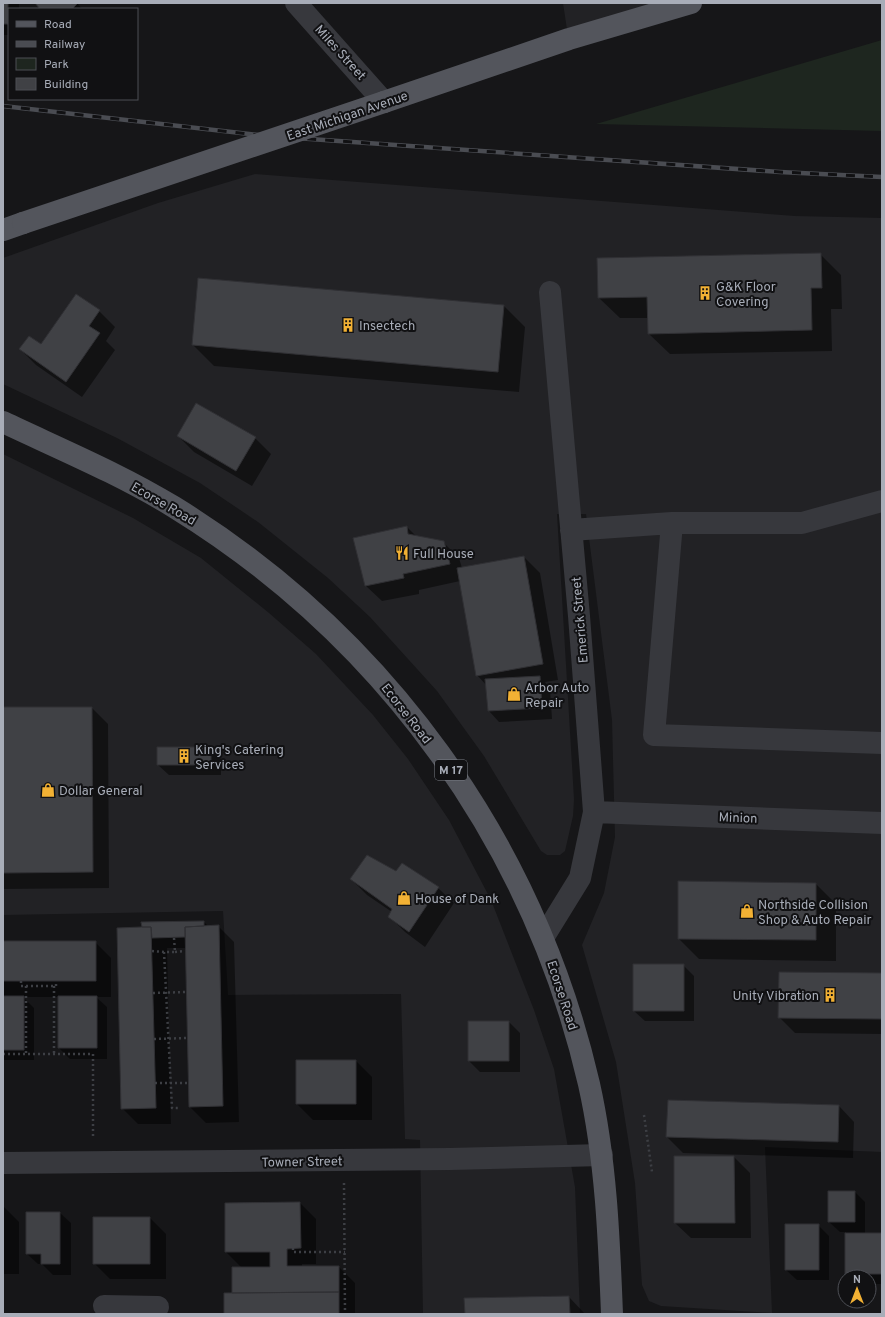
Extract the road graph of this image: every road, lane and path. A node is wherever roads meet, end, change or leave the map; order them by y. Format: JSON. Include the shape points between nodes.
{"nodes":[{"id":1,"x":296,"y":3,"type":"edge"},
{"id":2,"x":691,"y":3,"type":"edge"},
{"id":3,"x":384,"y":102,"type":"junction"},
{"id":4,"x":13,"y":226,"type":"edge"},
{"id":5,"x":550,"y":292,"type":"dead end"},
{"id":6,"x":3,"y":422,"type":"edge"},
{"id":7,"x":882,"y":501,"type":"edge"},
{"id":8,"x":672,"y":523,"type":"junction"},
{"id":9,"x":572,"y":530,"type":"junction"},
{"id":10,"x":882,"y":742,"type":"edge"},
{"id":11,"x":594,"y":812,"type":"junction"},
{"id":12,"x":882,"y":823,"type":"edge"},
{"id":13,"x":174,"y":938,"type":"dead end"},
{"id":14,"x":543,"y":938,"type":"junction"},
{"id":15,"x":152,"y":951,"type":"dead end"},
{"id":16,"x":185,"y":951,"type":"dead end"},
{"id":17,"x":164,"y":952,"type":"junction"},
{"id":18,"x":174,"y":952,"type":"junction"},
{"id":19,"x":56,"y":981,"type":"dead end"},
{"id":20,"x":21,"y":982,"type":"dead end"},
{"id":21,"x":26,"y":986,"type":"junction"},
{"id":22,"x":54,"y":986,"type":"junction"},
{"id":23,"x":186,"y":992,"type":"dead end"},
{"id":24,"x":153,"y":993,"type":"dead end"},
{"id":25,"x":166,"y":993,"type":"junction"},
{"id":26,"x":168,"y":1038,"type":"junction"},
{"id":27,"x":187,"y":1038,"type":"dead end"},
{"id":28,"x":154,"y":1039,"type":"dead end"},
{"id":29,"x":3,"y":1054,"type":"edge"},
{"id":30,"x":26,"y":1054,"type":"junction"},
{"id":31,"x":54,"y":1054,"type":"junction"},
{"id":32,"x":189,"y":1083,"type":"dead end"},
{"id":33,"x":155,"y":1084,"type":"dead end"},
{"id":34,"x":170,"y":1084,"type":"junction"},
{"id":35,"x":178,"y":1108,"type":"dead end"},
{"id":36,"x":644,"y":1115,"type":"dead end"},
{"id":37,"x":93,"y":1137,"type":"dead end"},
{"id":38,"x":602,"y":1155,"type":"junction"},
{"id":39,"x":3,"y":1162,"type":"edge"},
{"id":40,"x":652,"y":1172,"type":"dead end"},
{"id":41,"x":344,"y":1182,"type":"dead end"},
{"id":42,"x":293,"y":1248,"type":"dead end"},
{"id":43,"x":345,"y":1252,"type":"junction"},
{"id":44,"x":104,"y":1306,"type":"dead end"},
{"id":45,"x":158,"y":1307,"type":"dead end"},
{"id":46,"x":345,"y":1314,"type":"edge"},
{"id":47,"x":612,"y":1314,"type":"edge"}],
"edges":[{"from":1,"to":3,"type":"street","name":"Miles Street"},
{"from":2,"to":3,"type":"main road","name":"East Michigan Avenue","via":[[569,39]]},
{"from":3,"to":4,"type":"main road","name":"East Michigan Avenue","bridge":true},
{"from":5,"to":9,"type":"street","name":"Emerick Street"},
{"from":6,"to":14,"type":"main road","name":"Ecorse Road","number":"M 17","via":[[173,507],[273,576],[342,638],[402,703],[470,796]]},
{"from":7,"to":8,"type":"street","via":[[802,523]]},
{"from":8,"to":9,"type":"street"},
{"from":8,"to":10,"type":"street","via":[[654,735]]},
{"from":9,"to":11,"type":"street","name":"Emerick Street"},
{"from":11,"to":12,"type":"street","name":"Minion"},
{"from":11,"to":14,"type":"street","name":"Emerick Street","via":[[580,878]]},
{"from":13,"to":18,"type":"path"},
{"from":14,"to":38,"type":"main road","name":"Ecorse Road","number":"M 17","via":[[565,998],[583,1062]]},
{"from":15,"to":17,"type":"path"},
{"from":16,"to":18,"type":"path"},
{"from":17,"to":18,"type":"path"},
{"from":17,"to":25,"type":"path"},
{"from":19,"to":22,"type":"path"},
{"from":20,"to":21,"type":"path","via":[[21,986]]},
{"from":21,"to":22,"type":"path"},
{"from":21,"to":30,"type":"path"},
{"from":22,"to":31,"type":"path"},
{"from":23,"to":25,"type":"path"},
{"from":24,"to":25,"type":"path"},
{"from":25,"to":26,"type":"path"},
{"from":26,"to":27,"type":"path"},
{"from":26,"to":28,"type":"path"},
{"from":26,"to":34,"type":"path"},
{"from":29,"to":30,"type":"path"},
{"from":30,"to":31,"type":"path"},
{"from":31,"to":37,"type":"path","via":[[93,1054]]},
{"from":32,"to":34,"type":"path"},
{"from":33,"to":34,"type":"path"},
{"from":34,"to":35,"type":"path","via":[[172,1108]]},
{"from":36,"to":40,"type":"path"},
{"from":38,"to":39,"type":"street","name":"Towner Street","via":[[442,1159]]},
{"from":38,"to":47,"type":"main road","name":"Ecorse Road","number":"M 17","via":[[609,1223]]},
{"from":41,"to":43,"type":"path"},
{"from":42,"to":43,"type":"path","via":[[293,1252]]},
{"from":43,"to":46,"type":"path"},
{"from":44,"to":45,"type":"street"}]}
